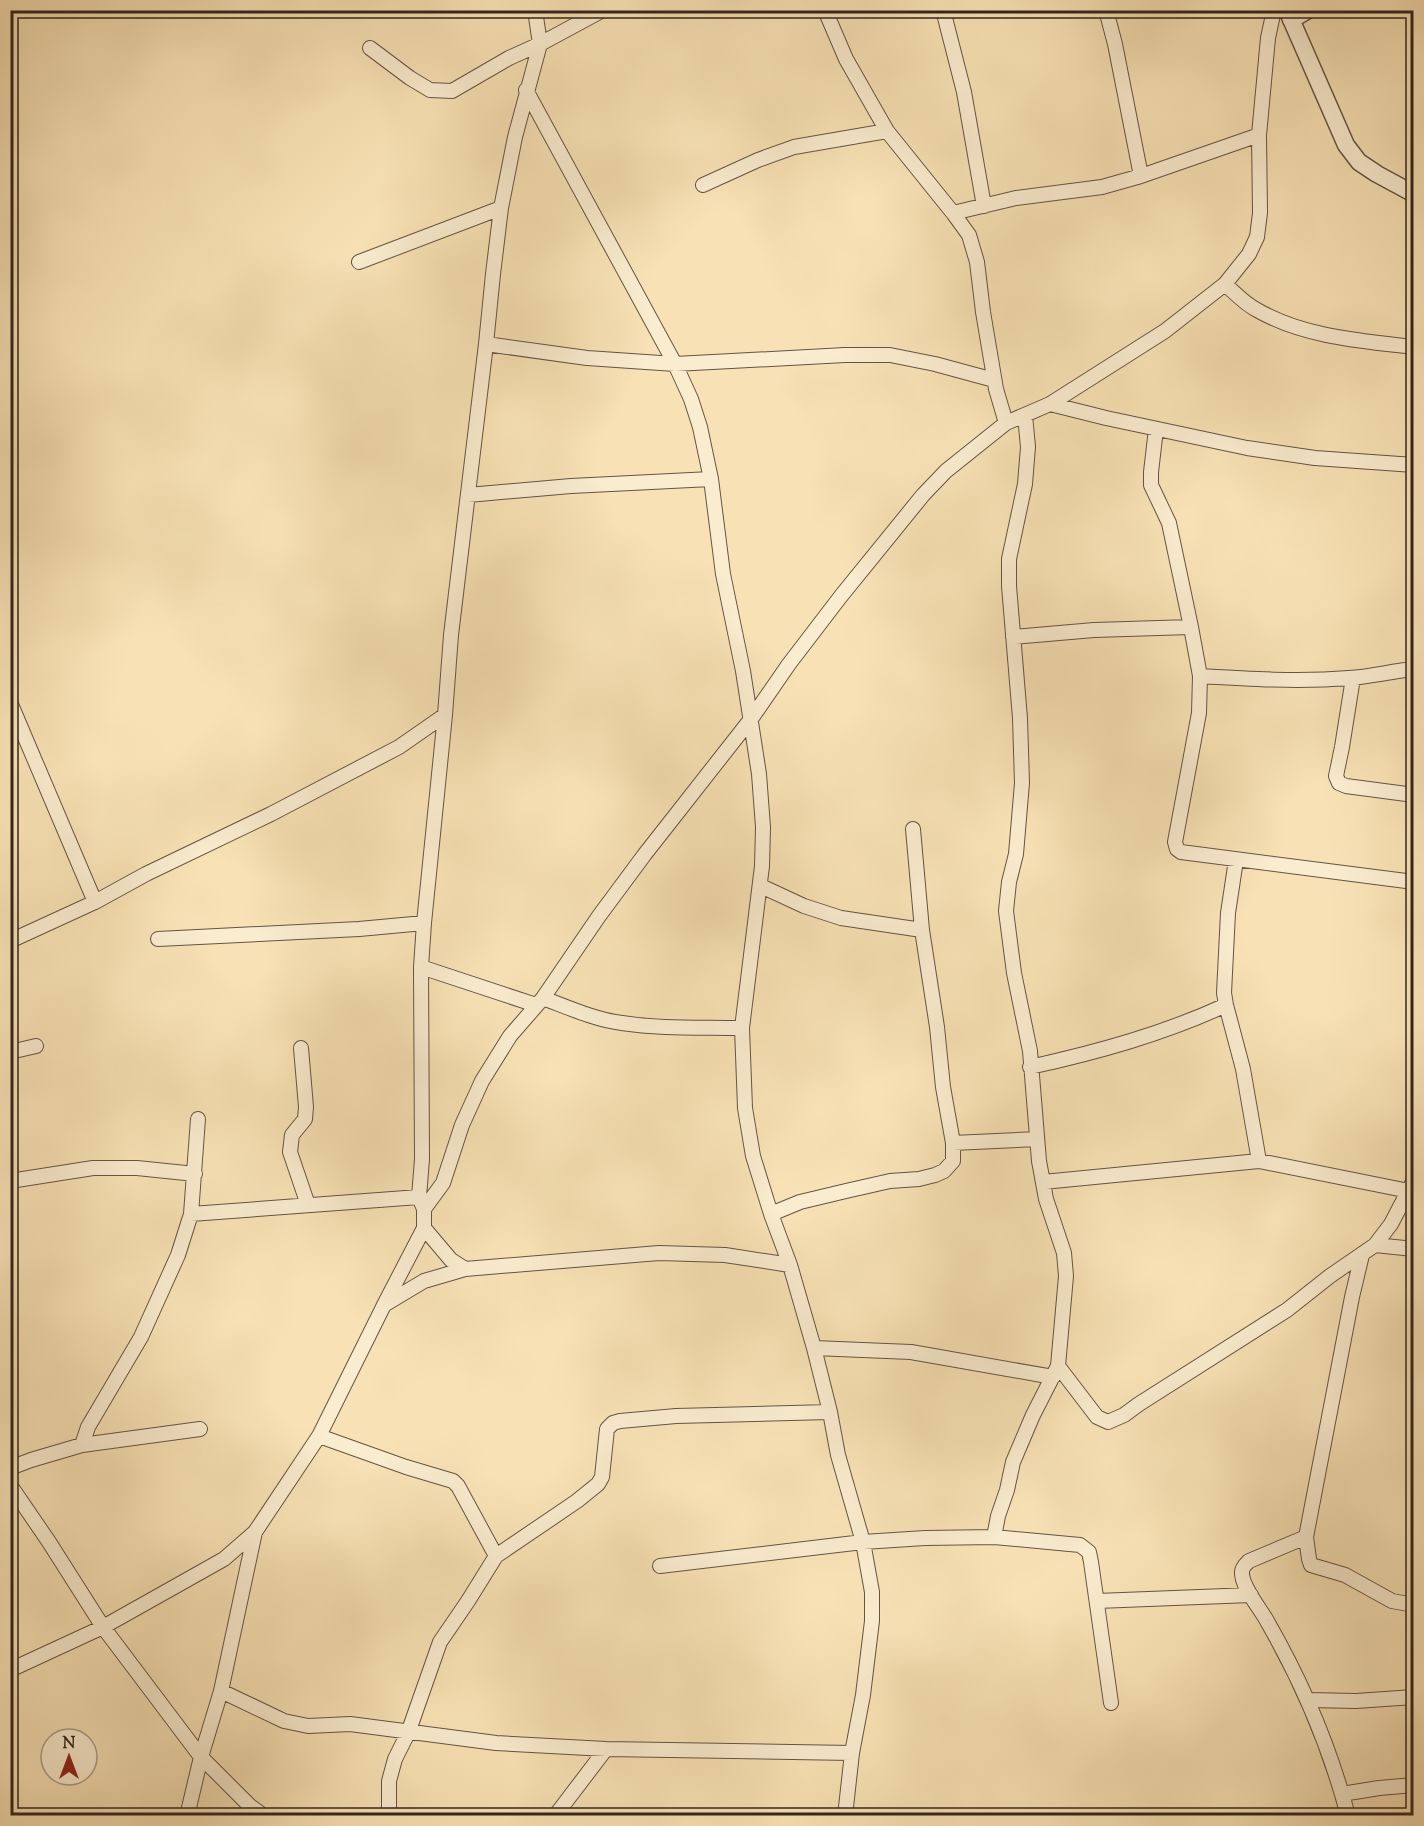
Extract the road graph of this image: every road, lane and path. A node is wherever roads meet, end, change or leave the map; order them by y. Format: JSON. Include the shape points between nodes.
{"nodes":[{"id":1,"x":535,"y":10,"type":"edge"},
{"id":2,"x":603,"y":10,"type":"edge"},
{"id":3,"x":825,"y":10,"type":"edge"},
{"id":4,"x":943,"y":10,"type":"edge"},
{"id":5,"x":1106,"y":10,"type":"edge"},
{"id":6,"x":1274,"y":10,"type":"edge"},
{"id":7,"x":1308,"y":10,"type":"edge"},
{"id":8,"x":1289,"y":15,"type":"edge"},
{"id":9,"x":540,"y":44,"type":"junction"},
{"id":10,"x":370,"y":48,"type":"dead end"},
{"id":11,"x":526,"y":90,"type":"junction"},
{"id":12,"x":887,"y":131,"type":"junction"},
{"id":13,"x":1259,"y":135,"type":"junction"},
{"id":14,"x":1141,"y":176,"type":"junction"},
{"id":15,"x":703,"y":185,"type":"dead end"},
{"id":16,"x":1413,"y":194,"type":"edge"},
{"id":17,"x":984,"y":206,"type":"junction"},
{"id":18,"x":501,"y":208,"type":"junction"},
{"id":19,"x":953,"y":213,"type":"junction"},
{"id":20,"x":358,"y":262,"type":"dead end"},
{"id":21,"x":1225,"y":284,"type":"junction"},
{"id":22,"x":486,"y":344,"type":"junction"},
{"id":23,"x":1413,"y":346,"type":"edge"},
{"id":24,"x":675,"y":364,"type":"junction"},
{"id":25,"x":994,"y":380,"type":"junction"},
{"id":26,"x":1050,"y":404,"type":"junction"},
{"id":27,"x":1025,"y":415,"type":"junction"},
{"id":28,"x":1006,"y":423,"type":"junction"},
{"id":29,"x":1156,"y":429,"type":"junction"},
{"id":30,"x":1413,"y":465,"type":"edge"},
{"id":31,"x":711,"y":479,"type":"junction"},
{"id":32,"x":468,"y":495,"type":"junction"},
{"id":33,"x":1191,"y":627,"type":"junction"},
{"id":34,"x":1013,"y":637,"type":"junction"},
{"id":35,"x":1413,"y":669,"type":"edge"},
{"id":36,"x":1200,"y":676,"type":"junction"},
{"id":37,"x":1353,"y":678,"type":"junction"},
{"id":38,"x":10,"y":702,"type":"edge"},
{"id":39,"x":445,"y":715,"type":"junction"},
{"id":40,"x":751,"y":719,"type":"junction"},
{"id":41,"x":1413,"y":795,"type":"edge"},
{"id":42,"x":913,"y":829,"type":"dead end"},
{"id":43,"x":1236,"y":860,"type":"junction"},
{"id":44,"x":1413,"y":882,"type":"edge"},
{"id":45,"x":761,"y":886,"type":"junction"},
{"id":46,"x":95,"y":902,"type":"junction"},
{"id":47,"x":424,"y":924,"type":"junction"},
{"id":48,"x":922,"y":930,"type":"junction"},
{"id":49,"x":158,"y":939,"type":"dead end"},
{"id":50,"x":10,"y":941,"type":"edge"},
{"id":51,"x":421,"y":967,"type":"junction"},
{"id":52,"x":539,"y":1001,"type":"junction"},
{"id":53,"x":1226,"y":1005,"type":"junction"},
{"id":54,"x":742,"y":1028,"type":"junction"},
{"id":55,"x":36,"y":1046,"type":"dead end"},
{"id":56,"x":301,"y":1048,"type":"dead end"},
{"id":57,"x":10,"y":1052,"type":"edge"},
{"id":58,"x":1030,"y":1067,"type":"junction"},
{"id":59,"x":198,"y":1119,"type":"dead end"},
{"id":60,"x":1037,"y":1139,"type":"junction"},
{"id":61,"x":953,"y":1143,"type":"junction"},
{"id":62,"x":1259,"y":1161,"type":"junction"},
{"id":63,"x":195,"y":1174,"type":"junction"},
{"id":64,"x":10,"y":1181,"type":"edge"},
{"id":65,"x":1043,"y":1182,"type":"junction"},
{"id":66,"x":1411,"y":1185,"type":"edge"},
{"id":67,"x":421,"y":1203,"type":"junction"},
{"id":68,"x":308,"y":1205,"type":"junction"},
{"id":69,"x":192,"y":1214,"type":"junction"},
{"id":70,"x":771,"y":1214,"type":"junction"},
{"id":71,"x":424,"y":1228,"type":"junction"},
{"id":72,"x":1376,"y":1245,"type":"junction"},
{"id":73,"x":1413,"y":1249,"type":"edge"},
{"id":74,"x":1362,"y":1255,"type":"junction"},
{"id":75,"x":790,"y":1265,"type":"junction"},
{"id":76,"x":465,"y":1269,"type":"junction"},
{"id":77,"x":384,"y":1305,"type":"junction"},
{"id":78,"x":814,"y":1348,"type":"junction"},
{"id":79,"x":1056,"y":1371,"type":"junction"},
{"id":80,"x":830,"y":1412,"type":"junction"},
{"id":81,"x":200,"y":1429,"type":"dead end"},
{"id":82,"x":319,"y":1436,"type":"junction"},
{"id":83,"x":82,"y":1445,"type":"junction"},
{"id":84,"x":10,"y":1468,"type":"edge"},
{"id":85,"x":10,"y":1485,"type":"edge"},
{"id":86,"x":255,"y":1532,"type":"junction"},
{"id":87,"x":994,"y":1537,"type":"junction"},
{"id":88,"x":1306,"y":1537,"type":"junction"},
{"id":89,"x":863,"y":1542,"type":"junction"},
{"id":90,"x":496,"y":1556,"type":"junction"},
{"id":91,"x":660,"y":1566,"type":"dead end"},
{"id":92,"x":1251,"y":1595,"type":"junction"},
{"id":93,"x":1097,"y":1601,"type":"junction"},
{"id":94,"x":1413,"y":1605,"type":"edge"},
{"id":95,"x":103,"y":1627,"type":"junction"},
{"id":96,"x":10,"y":1670,"type":"edge"},
{"id":97,"x":221,"y":1691,"type":"junction"},
{"id":98,"x":1413,"y":1697,"type":"edge"},
{"id":99,"x":1308,"y":1700,"type":"junction"},
{"id":100,"x":1111,"y":1703,"type":"dead end"},
{"id":101,"x":408,"y":1733,"type":"junction"},
{"id":102,"x":606,"y":1749,"type":"junction"},
{"id":103,"x":852,"y":1753,"type":"junction"},
{"id":104,"x":201,"y":1757,"type":"junction"},
{"id":105,"x":1413,"y":1785,"type":"edge"},
{"id":106,"x":1342,"y":1794,"type":"junction"},
{"id":107,"x":187,"y":1815,"type":"edge"},
{"id":108,"x":264,"y":1815,"type":"edge"},
{"id":109,"x":389,"y":1815,"type":"edge"},
{"id":110,"x":555,"y":1815,"type":"edge"},
{"id":111,"x":844,"y":1815,"type":"edge"},
{"id":112,"x":1348,"y":1815,"type":"edge"}],
"edges":[{"from":1,"to":9,"type":"street"},
{"from":2,"to":9,"type":"street"},
{"from":3,"to":12,"type":"street","via":[[846,59]]},
{"from":4,"to":17,"type":"street","via":[[964,92]]},
{"from":5,"to":14,"type":"street"},
{"from":6,"to":13,"type":"street"},
{"from":7,"to":8,"type":"street"},
{"from":8,"to":16,"type":"street","via":[[1346,145],[1359,162]]},
{"from":9,"to":10,"type":"street","via":[[452,91],[430,90]]},
{"from":9,"to":11,"type":"street"},
{"from":11,"to":18,"type":"street"},
{"from":11,"to":24,"type":"street"},
{"from":12,"to":15,"type":"street","via":[[794,147]]},
{"from":12,"to":19,"type":"street"},
{"from":13,"to":14,"type":"street"},
{"from":13,"to":21,"type":"street","via":[[1257,237]]},
{"from":14,"to":17,"type":"street","via":[[1102,187]]},
{"from":17,"to":19,"type":"street"},
{"from":18,"to":20,"type":"street"},
{"from":18,"to":22,"type":"street"},
{"from":19,"to":25,"type":"street","via":[[969,235],[977,262]]},
{"from":21,"to":23,"type":"street","via":[[1256,310],[1295,328]]},
{"from":21,"to":26,"type":"street","via":[[1164,331]]},
{"from":22,"to":24,"type":"street","via":[[587,358]]},
{"from":22,"to":32,"type":"street"},
{"from":24,"to":25,"type":"street","via":[[890,355]]},
{"from":24,"to":31,"type":"street","via":[[700,427]]},
{"from":25,"to":28,"type":"street"},
{"from":26,"to":27,"type":"street"},
{"from":26,"to":29,"type":"street"},
{"from":27,"to":28,"type":"street"},
{"from":27,"to":34,"type":"street","via":[[1025,484],[1009,559]]},
{"from":28,"to":40,"type":"street","via":[[946,471],[923,495],[841,596]]},
{"from":29,"to":30,"type":"street","via":[[1316,458]]},
{"from":29,"to":33,"type":"street","via":[[1151,485],[1168,523]]},
{"from":31,"to":32,"type":"street"},
{"from":31,"to":40,"type":"street","via":[[723,574]]},
{"from":32,"to":39,"type":"street"},
{"from":33,"to":34,"type":"street"},
{"from":33,"to":36,"type":"street"},
{"from":34,"to":58,"type":"street","via":[[1022,783],[1006,911]]},
{"from":35,"to":37,"type":"street"},
{"from":36,"to":37,"type":"street"},
{"from":36,"to":43,"type":"street","via":[[1199,713],[1175,842],[1181,852]]},
{"from":37,"to":41,"type":"street","via":[[1336,776],[1339,783]]},
{"from":38,"to":46,"type":"street"},
{"from":39,"to":46,"type":"street","via":[[399,747]]},
{"from":39,"to":47,"type":"street"},
{"from":40,"to":45,"type":"street","via":[[763,827]]},
{"from":40,"to":52,"type":"street","via":[[645,854]]},
{"from":42,"to":48,"type":"street"},
{"from":43,"to":44,"type":"street"},
{"from":43,"to":53,"type":"street","via":[[1227,923]]},
{"from":45,"to":48,"type":"street","via":[[841,918]]},
{"from":45,"to":54,"type":"street"},
{"from":46,"to":50,"type":"street"},
{"from":47,"to":49,"type":"street"},
{"from":47,"to":51,"type":"street"},
{"from":48,"to":61,"type":"street"},
{"from":51,"to":52,"type":"street"},
{"from":51,"to":67,"type":"street"},
{"from":52,"to":54,"type":"street","via":[[620,1023]]},
{"from":52,"to":67,"type":"street","via":[[510,1036],[482,1081],[443,1183]]},
{"from":53,"to":58,"type":"street","via":[[1136,1040]]},
{"from":53,"to":62,"type":"street","via":[[1243,1069]]},
{"from":54,"to":70,"type":"street","via":[[745,1108],[753,1156]]},
{"from":55,"to":57,"type":"street"},
{"from":56,"to":68,"type":"street","via":[[306,1107],[304,1119],[292,1135],[290,1152]]},
{"from":58,"to":60,"type":"street"},
{"from":59,"to":63,"type":"street"},
{"from":60,"to":61,"type":"street"},
{"from":60,"to":65,"type":"street"},
{"from":61,"to":70,"type":"street","via":[[953,1161],[945,1172],[800,1202]]},
{"from":62,"to":65,"type":"street"},
{"from":62,"to":66,"type":"street"},
{"from":63,"to":64,"type":"street","via":[[93,1168]]},
{"from":63,"to":69,"type":"street"},
{"from":65,"to":79,"type":"street","via":[[1064,1253],[1066,1276]]},
{"from":66,"to":72,"type":"street"},
{"from":67,"to":68,"type":"street"},
{"from":67,"to":71,"type":"street"},
{"from":68,"to":69,"type":"street"},
{"from":69,"to":83,"type":"street","via":[[141,1337],[88,1427]]},
{"from":70,"to":75,"type":"street"},
{"from":71,"to":76,"type":"street","via":[[451,1260]]},
{"from":71,"to":77,"type":"street"},
{"from":72,"to":73,"type":"street"},
{"from":72,"to":74,"type":"street"},
{"from":74,"to":79,"type":"street","via":[[1287,1310],[1108,1422],[1097,1417]]},
{"from":74,"to":88,"type":"street"},
{"from":75,"to":76,"type":"street","via":[[725,1255],[659,1252]]},
{"from":75,"to":78,"type":"street"},
{"from":76,"to":77,"type":"street","via":[[424,1281]]},
{"from":77,"to":82,"type":"street"},
{"from":78,"to":79,"type":"street","via":[[911,1352]]},
{"from":78,"to":80,"type":"street"},
{"from":79,"to":87,"type":"street","via":[[1012,1462]]},
{"from":80,"to":89,"type":"street"},
{"from":80,"to":90,"type":"street","via":[[676,1416],[613,1423],[607,1429],[598,1484]]},
{"from":81,"to":83,"type":"street"},
{"from":82,"to":86,"type":"street"},
{"from":82,"to":90,"type":"street","via":[[453,1481]]},
{"from":83,"to":84,"type":"street"},
{"from":85,"to":95,"type":"street"},
{"from":86,"to":95,"type":"street","via":[[224,1559]]},
{"from":86,"to":97,"type":"street"},
{"from":87,"to":89,"type":"street"},
{"from":87,"to":93,"type":"street","via":[[1080,1545],[1089,1552]]},
{"from":88,"to":92,"type":"street","via":[[1243,1566],[1244,1581]]},
{"from":88,"to":94,"type":"street","via":[[1311,1565],[1345,1575],[1392,1601]]},
{"from":89,"to":91,"type":"street"},
{"from":89,"to":103,"type":"street","via":[[872,1592],[872,1621]]},
{"from":90,"to":101,"type":"street","via":[[440,1642]]},
{"from":92,"to":93,"type":"street"},
{"from":92,"to":99,"type":"street","via":[[1293,1666]]},
{"from":93,"to":100,"type":"street"},
{"from":95,"to":96,"type":"street"},
{"from":95,"to":104,"type":"street"},
{"from":97,"to":101,"type":"street","via":[[284,1721],[308,1726],[350,1724]]},
{"from":97,"to":104,"type":"street"},
{"from":98,"to":99,"type":"street"},
{"from":99,"to":106,"type":"street"},
{"from":101,"to":102,"type":"street"},
{"from":101,"to":109,"type":"street","via":[[389,1781]]},
{"from":102,"to":103,"type":"street"},
{"from":102,"to":110,"type":"street"},
{"from":103,"to":111,"type":"street"},
{"from":104,"to":107,"type":"street"},
{"from":104,"to":108,"type":"street"},
{"from":105,"to":106,"type":"street"},
{"from":106,"to":112,"type":"street"}]}
